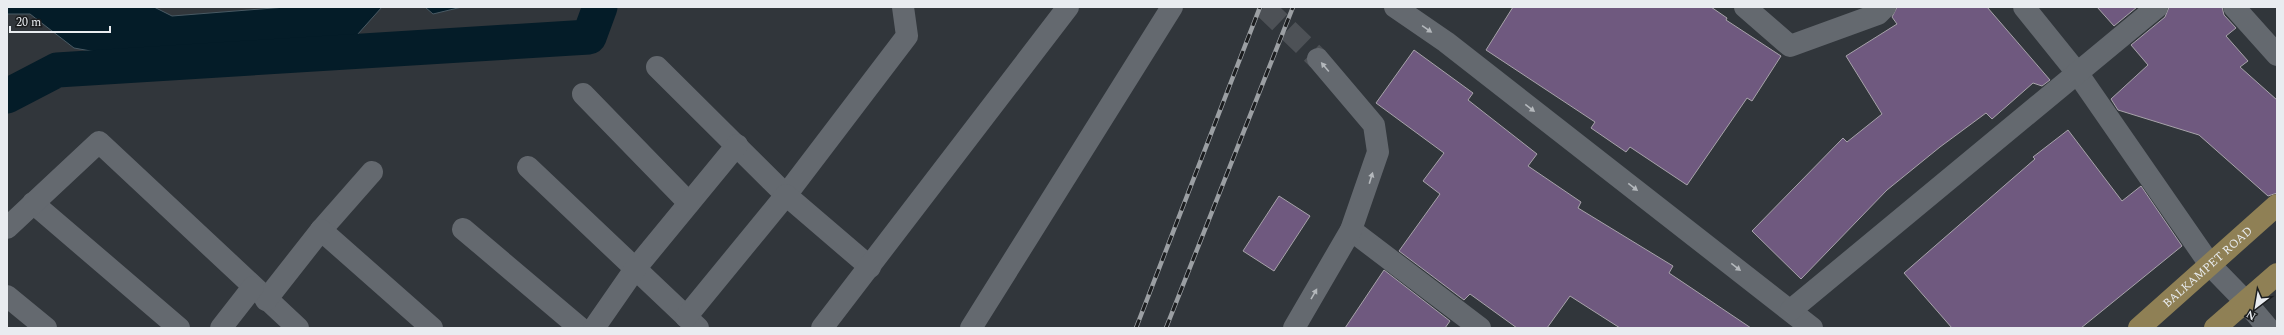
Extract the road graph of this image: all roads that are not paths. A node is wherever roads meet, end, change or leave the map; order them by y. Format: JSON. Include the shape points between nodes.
{"nodes":[{"id":1,"x":902,"y":7,"type":"edge"},
{"id":2,"x":1068,"y":7,"type":"edge"},
{"id":3,"x":1172,"y":7,"type":"edge"},
{"id":4,"x":1395,"y":7,"type":"edge"},
{"id":5,"x":1745,"y":7,"type":"edge"},
{"id":6,"x":1885,"y":7,"type":"edge"},
{"id":7,"x":2024,"y":7,"type":"edge"},
{"id":8,"x":2157,"y":7,"type":"edge"},
{"id":9,"x":2234,"y":7,"type":"edge"},
{"id":10,"x":2277,"y":55,"type":"edge"},
{"id":11,"x":1318,"y":58,"type":"tunnel mouth"},
{"id":12,"x":657,"y":67,"type":"dead end"},
{"id":13,"x":2078,"y":74,"type":"junction"},
{"id":14,"x":583,"y":94,"type":"dead end"},
{"id":15,"x":737,"y":145,"type":"junction"},
{"id":16,"x":528,"y":166,"type":"dead end"},
{"id":17,"x":372,"y":172,"type":"dead end"},
{"id":18,"x":786,"y":194,"type":"junction"},
{"id":19,"x":33,"y":203,"type":"junction"},
{"id":20,"x":689,"y":203,"type":"junction"},
{"id":21,"x":2277,"y":205,"type":"edge"},
{"id":22,"x":7,"y":228,"type":"edge"},
{"id":23,"x":463,"y":229,"type":"dead end"},
{"id":24,"x":321,"y":230,"type":"junction"},
{"id":25,"x":1352,"y":230,"type":"junction"},
{"id":26,"x":2211,"y":266,"type":"junction"},
{"id":27,"x":870,"y":267,"type":"junction"},
{"id":28,"x":635,"y":269,"type":"junction"},
{"id":29,"x":2277,"y":274,"type":"edge"},
{"id":30,"x":259,"y":294,"type":"junction"},
{"id":31,"x":7,"y":296,"type":"edge"},
{"id":32,"x":2246,"y":302,"type":"junction"},
{"id":33,"x":1792,"y":310,"type":"junction"},
{"id":34,"x":692,"y":322,"type":"edge"},
{"id":35,"x":827,"y":326,"type":"edge"},
{"id":36,"x":46,"y":328,"type":"edge"},
{"id":37,"x":179,"y":328,"type":"edge"},
{"id":38,"x":221,"y":328,"type":"edge"},
{"id":39,"x":298,"y":328,"type":"edge"},
{"id":40,"x":432,"y":328,"type":"edge"},
{"id":41,"x":580,"y":328,"type":"edge"},
{"id":42,"x":594,"y":328,"type":"edge"},
{"id":43,"x":972,"y":328,"type":"edge"},
{"id":44,"x":1294,"y":328,"type":"edge"},
{"id":45,"x":1480,"y":328,"type":"edge"},
{"id":46,"x":1812,"y":328,"type":"edge"},
{"id":47,"x":2139,"y":328,"type":"edge"},
{"id":48,"x":2215,"y":328,"type":"edge"},
{"id":49,"x":2268,"y":328,"type":"edge"}],
"edges":[{"from":1,"to":18,"type":"street","via":[[907,36]]},
{"from":2,"to":27,"type":"street"},
{"from":3,"to":43,"type":"street"},
{"from":4,"to":33,"type":"street","one_way":true,"via":[[1446,42]]},
{"from":5,"to":6,"type":"street","via":[[1790,46],[1878,14]]},
{"from":7,"to":13,"type":"street"},
{"from":8,"to":13,"type":"street"},
{"from":9,"to":10,"type":"street"},
{"from":25,"to":11,"type":"street","one_way":true,"via":[[1378,152],[1374,125]]},
{"from":12,"to":15,"type":"street"},
{"from":13,"to":26,"type":"street"},
{"from":13,"to":33,"type":"street"},
{"from":14,"to":20,"type":"street"},
{"from":15,"to":18,"type":"street"},
{"from":15,"to":20,"type":"street"},
{"from":16,"to":28,"type":"street"},
{"from":17,"to":24,"type":"street"},
{"from":18,"to":27,"type":"street"},
{"from":18,"to":34,"type":"street"},
{"from":19,"to":22,"type":"street"},
{"from":19,"to":30,"type":"street","via":[[99,142]]},
{"from":19,"to":37,"type":"street"},
{"from":20,"to":28,"type":"street"},
{"from":21,"to":26,"type":"main road","name":"BALKAMPET ROAD"},
{"from":23,"to":41,"type":"street"},
{"from":24,"to":30,"type":"street"},
{"from":24,"to":40,"type":"street"},
{"from":44,"to":25,"type":"street","one_way":true},
{"from":25,"to":45,"type":"street"},
{"from":26,"to":32,"type":"street"},
{"from":26,"to":47,"type":"main road","name":"BALKAMPET ROAD"},
{"from":27,"to":35,"type":"street"},
{"from":28,"to":34,"type":"street"},
{"from":28,"to":42,"type":"street"},
{"from":29,"to":32,"type":"main road"},
{"from":30,"to":38,"type":"street"},
{"from":30,"to":39,"type":"street"},
{"from":31,"to":36,"type":"street"},
{"from":32,"to":48,"type":"main road"},
{"from":32,"to":49,"type":"street"},
{"from":33,"to":46,"type":"street"}]}
